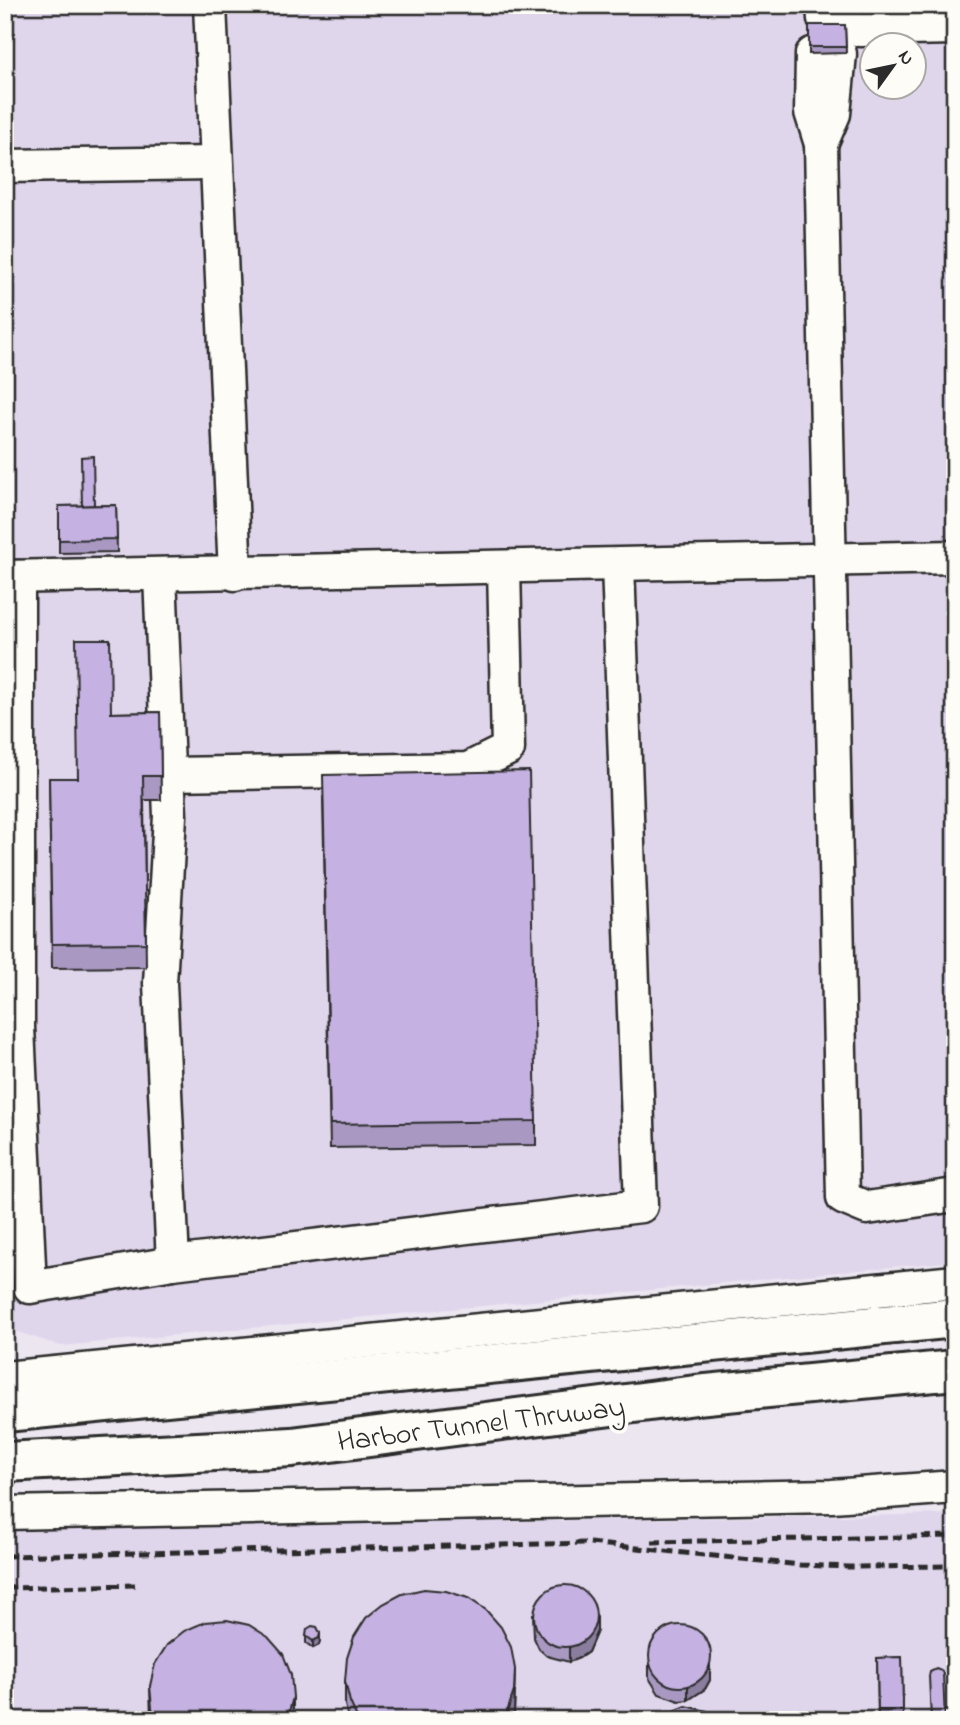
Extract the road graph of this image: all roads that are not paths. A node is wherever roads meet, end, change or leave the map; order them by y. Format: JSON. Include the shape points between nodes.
{"nodes":[{"id":1,"x":210,"y":5,"type":"edge"},
{"id":2,"x":955,"y":28,"type":"edge"},
{"id":3,"x":825,"y":33,"type":"edge"},
{"id":4,"x":215,"y":163,"type":"junction"},
{"id":5,"x":5,"y":166,"type":"edge"},
{"id":6,"x":955,"y":557,"type":"edge"},
{"id":7,"x":830,"y":560,"type":"junction"},
{"id":8,"x":618,"y":565,"type":"junction"},
{"id":9,"x":504,"y":568,"type":"junction"},
{"id":10,"x":234,"y":574,"type":"junction"},
{"id":11,"x":160,"y":575,"type":"junction"},
{"id":12,"x":12,"y":577,"type":"edge"},
{"id":13,"x":168,"y":774,"type":"junction"},
{"id":14,"x":955,"y":1195,"type":"edge"},
{"id":15,"x":173,"y":1263,"type":"junction"},
{"id":16,"x":955,"y":1282,"type":"edge"},
{"id":17,"x":955,"y":1318,"type":"edge"},
{"id":18,"x":955,"y":1370,"type":"edge"},
{"id":19,"x":5,"y":1378,"type":"edge"},
{"id":20,"x":5,"y":1412,"type":"edge"},
{"id":21,"x":5,"y":1462,"type":"edge"},
{"id":22,"x":955,"y":1487,"type":"edge"},
{"id":23,"x":5,"y":1513,"type":"edge"}],
"edges":[{"from":1,"to":4,"type":"lane"},
{"from":2,"to":3,"type":"lane"},
{"from":3,"to":7,"type":"lane","via":[[811,112],[821,144]]},
{"from":4,"to":5,"type":"lane"},
{"from":4,"to":10,"type":"lane"},
{"from":6,"to":7,"type":"lane"},
{"from":7,"to":8,"type":"lane"},
{"from":7,"to":14,"type":"lane","via":[[843,1198],[867,1208]]},
{"from":8,"to":9,"type":"lane"},
{"from":8,"to":15,"type":"lane","via":[[641,1206]]},
{"from":9,"to":10,"type":"lane"},
{"from":9,"to":13,"type":"lane","via":[[508,749],[468,769]]},
{"from":10,"to":11,"type":"lane"},
{"from":11,"to":12,"type":"lane"},
{"from":11,"to":13,"type":"lane"},
{"from":12,"to":15,"type":"lane","via":[[18,1027],[30,1287]]},
{"from":13,"to":15,"type":"lane","via":[[170,816],[160,984]]},
{"from":16,"to":19,"type":"lane"},
{"from":17,"to":20,"type":"highway","name":"Harbor Tunnel Thruway"},
{"from":18,"to":21,"type":"highway","name":"Harbor Tunnel Thruway","via":[[696,1395],[292,1447]]},
{"from":22,"to":23,"type":"lane","via":[[832,1496]]}]}
